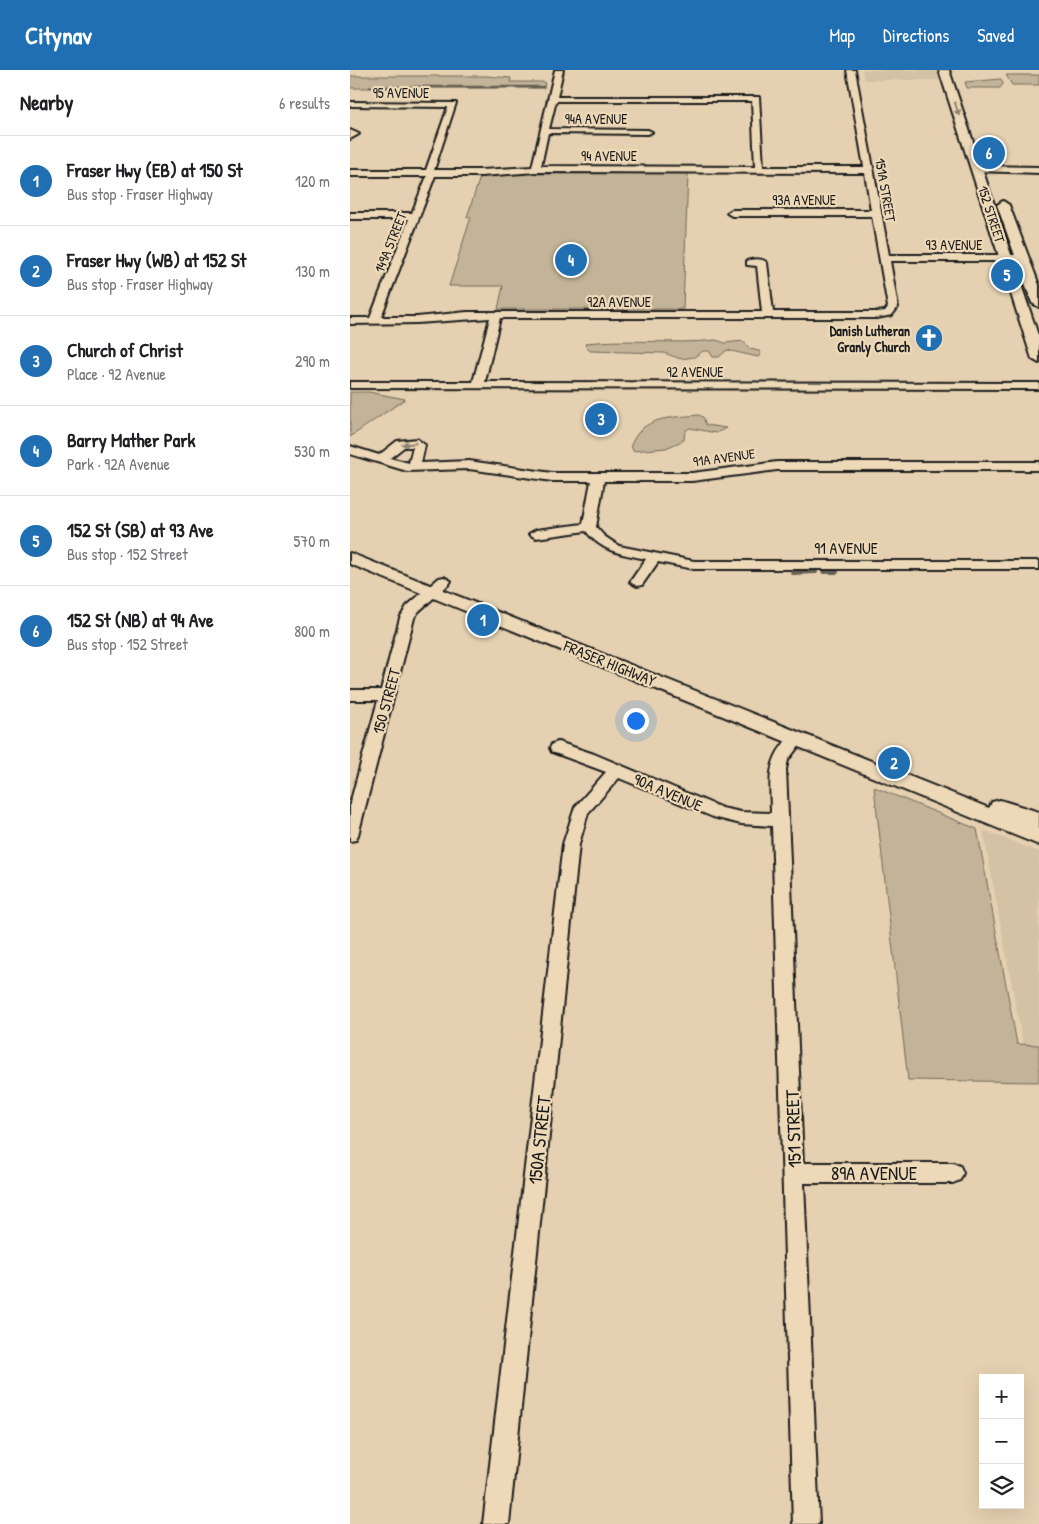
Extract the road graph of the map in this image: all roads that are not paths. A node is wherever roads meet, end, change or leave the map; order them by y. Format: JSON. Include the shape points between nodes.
{"nodes":[{"id":1,"x":559,"y":70,"type":"edge"},
{"id":2,"x":852,"y":70,"type":"edge"},
{"id":3,"x":950,"y":73,"type":"edge"},
{"id":4,"x":552,"y":99,"type":"junction"},
{"id":5,"x":453,"y":104,"type":"joint"},
{"id":6,"x":350,"y":105,"type":"edge"},
{"id":7,"x":545,"y":131,"type":"junction"},
{"id":8,"x":350,"y":132,"type":"edge"},
{"id":9,"x":648,"y":132,"type":"dead end"},
{"id":10,"x":350,"y":137,"type":"edge"},
{"id":11,"x":536,"y":169,"type":"junction"},
{"id":12,"x":759,"y":169,"type":"junction"},
{"id":13,"x":869,"y":170,"type":"junction"},
{"id":14,"x":983,"y":170,"type":"junction"},
{"id":15,"x":1039,"y":170,"type":"edge"},
{"id":16,"x":350,"y":172,"type":"edge"},
{"id":17,"x":431,"y":173,"type":"junction"},
{"id":18,"x":732,"y":213,"type":"dead end"},
{"id":19,"x":876,"y":213,"type":"junction"},
{"id":20,"x":350,"y":216,"type":"edge"},
{"id":21,"x":415,"y":216,"type":"junction"},
{"id":22,"x":884,"y":258,"type":"junction"},
{"id":23,"x":1006,"y":258,"type":"junction"},
{"id":24,"x":1023,"y":258,"type":"junction"},
{"id":25,"x":750,"y":263,"type":"dead end"},
{"id":26,"x":1039,"y":303,"type":"edge"},
{"id":27,"x":888,"y":313,"type":"joint"},
{"id":28,"x":496,"y":315,"type":"junction"},
{"id":29,"x":768,"y":315,"type":"junction"},
{"id":30,"x":374,"y":320,"type":"junction"},
{"id":31,"x":350,"y":321,"type":"edge"},
{"id":32,"x":1039,"y":359,"type":"edge"},
{"id":33,"x":350,"y":385,"type":"edge"},
{"id":34,"x":478,"y":386,"type":"junction"},
{"id":35,"x":1039,"y":386,"type":"edge"},
{"id":36,"x":350,"y":450,"type":"edge"},
{"id":37,"x":380,"y":460,"type":"junction"},
{"id":38,"x":1039,"y":466,"type":"edge"},
{"id":39,"x":414,"y":467,"type":"junction"},
{"id":40,"x":598,"y":477,"type":"junction"},
{"id":41,"x":589,"y":527,"type":"junction"},
{"id":42,"x":536,"y":534,"type":"dead end"},
{"id":43,"x":350,"y":558,"type":"edge"},
{"id":44,"x":654,"y":558,"type":"junction"},
{"id":45,"x":1039,"y":566,"type":"edge"},
{"id":46,"x":637,"y":582,"type":"dead end"},
{"id":47,"x":438,"y":586,"type":"junction"},
{"id":48,"x":350,"y":695,"type":"edge"},
{"id":49,"x":388,"y":695,"type":"junction"},
{"id":50,"x":796,"y":739,"type":"junction"},
{"id":51,"x":558,"y":748,"type":"dead end"},
{"id":52,"x":871,"y":769,"type":"junction"},
{"id":53,"x":616,"y":770,"type":"junction"},
{"id":54,"x":781,"y":820,"type":"junction"},
{"id":55,"x":1039,"y":820,"type":"edge"},
{"id":56,"x":350,"y":835,"type":"edge"},
{"id":57,"x":1039,"y":837,"type":"edge"},
{"id":58,"x":794,"y":1173,"type":"junction"},
{"id":59,"x":954,"y":1173,"type":"dead end"},
{"id":60,"x":496,"y":1524,"type":"edge"},
{"id":61,"x":806,"y":1524,"type":"edge"}],
"edges":[{"from":1,"to":4,"type":"street"},
{"from":2,"to":13,"type":"street","name":"151A STREET"},
{"from":3,"to":14,"type":"main road","name":"152 STREET"},
{"from":4,"to":7,"type":"street"},
{"from":4,"to":12,"type":"street","via":[[756,99]]},
{"from":5,"to":6,"type":"street","name":"95 AVENUE"},
{"from":5,"to":17,"type":"street","name":"149A STREET"},
{"from":7,"to":9,"type":"street","name":"94A AVENUE"},
{"from":7,"to":11,"type":"street"},
{"from":8,"to":10,"type":"street","via":[[355,134]]},
{"from":11,"to":12,"type":"street","name":"94 AVENUE"},
{"from":11,"to":17,"type":"street","name":"94 AVENUE"},
{"from":12,"to":13,"type":"street","name":"94 AVENUE"},
{"from":13,"to":19,"type":"street","name":"151A STREET"},
{"from":14,"to":15,"type":"street"},
{"from":14,"to":23,"type":"main road","name":"152 STREET"},
{"from":14,"to":24,"type":"main road","name":"152 STREET","via":[[998,192]]},
{"from":16,"to":17,"type":"street","name":"94 AVENUE"},
{"from":17,"to":21,"type":"street","name":"149A STREET"},
{"from":18,"to":19,"type":"street","name":"93A AVENUE"},
{"from":19,"to":22,"type":"street","name":"151A STREET"},
{"from":20,"to":21,"type":"street"},
{"from":21,"to":30,"type":"street","name":"149A STREET"},
{"from":22,"to":23,"type":"street","name":"93 AVENUE"},
{"from":22,"to":27,"type":"street","name":"151A STREET","via":[[892,307]]},
{"from":23,"to":24,"type":"street","name":"93 AVENUE"},
{"from":23,"to":32,"type":"main road","name":"152 STREET"},
{"from":24,"to":26,"type":"main road","name":"152 STREET"},
{"from":25,"to":29,"type":"street","via":[[762,263]]},
{"from":27,"to":29,"type":"street","name":"92A AVENUE"},
{"from":28,"to":29,"type":"street","name":"92A AVENUE"},
{"from":28,"to":30,"type":"street","name":"92A AVENUE"},
{"from":28,"to":34,"type":"street"},
{"from":30,"to":31,"type":"street","name":"92A AVENUE"},
{"from":33,"to":34,"type":"street","name":"92 AVENUE"},
{"from":34,"to":35,"type":"street","name":"92 AVENUE"},
{"from":36,"to":37,"type":"street","name":"91A AVENUE"},
{"from":37,"to":39,"type":"street","name":"91A AVENUE"},
{"from":39,"to":37,"type":"street","one_way":true,"via":[[417,443],[401,444]]},
{"from":38,"to":40,"type":"street","name":"91A AVENUE","via":[[777,466],[700,476]]},
{"from":39,"to":40,"type":"street","name":"91A AVENUE","via":[[469,465],[532,475]]},
{"from":40,"to":41,"type":"street"},
{"from":41,"to":42,"type":"street"},
{"from":41,"to":44,"type":"street","via":[[599,539],[615,549]]},
{"from":43,"to":47,"type":"main road","name":"FRASER HIGHWAY"},
{"from":44,"to":45,"type":"street","name":"91 AVENUE","via":[[694,566]]},
{"from":44,"to":46,"type":"street"},
{"from":47,"to":49,"type":"street","name":"150 STREET","via":[[409,613]]},
{"from":47,"to":50,"type":"main road","name":"FRASER HIGHWAY"},
{"from":48,"to":49,"type":"street"},
{"from":49,"to":56,"type":"street","name":"150 STREET"},
{"from":50,"to":52,"type":"main road","name":"FRASER HIGHWAY"},
{"from":50,"to":54,"type":"street","name":"151 STREET","via":[[780,763]]},
{"from":51,"to":53,"type":"street","name":"90A AVENUE"},
{"from":52,"to":55,"type":"main road","name":"FRASER HIGHWAY","via":[[943,787]]},
{"from":52,"to":57,"type":"main road","name":"FRASER HIGHWAY"},
{"from":53,"to":54,"type":"street","name":"90A AVENUE","via":[[719,813],[741,818]]},
{"from":53,"to":60,"type":"street","name":"150A STREET","via":[[581,811],[571,844]]},
{"from":54,"to":58,"type":"street","name":"151 STREET"},
{"from":58,"to":59,"type":"street","name":"89A AVENUE"},
{"from":58,"to":61,"type":"street","name":"151 STREET"}]}
